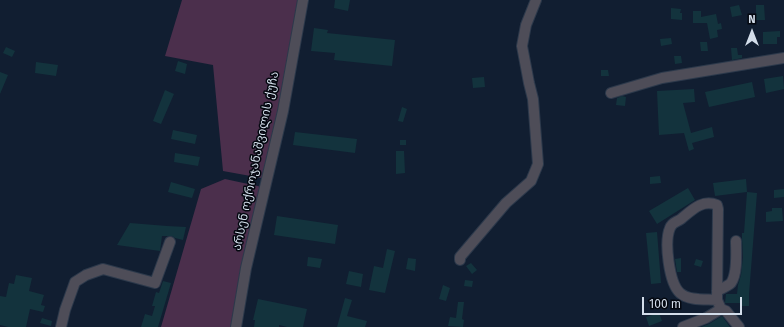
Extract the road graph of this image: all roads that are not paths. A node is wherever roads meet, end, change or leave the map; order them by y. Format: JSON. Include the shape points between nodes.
{"nodes":[{"id":1,"x":303,"y":0,"type":"edge"},
{"id":2,"x":536,"y":0,"type":"edge"},
{"id":3,"x":784,"y":58,"type":"edge"},
{"id":4,"x":611,"y":93,"type":"dead end"},
{"id":5,"x":736,"y":241,"type":"dead end"},
{"id":6,"x":170,"y":242,"type":"dead end"},
{"id":7,"x":460,"y":260,"type":"dead end"},
{"id":8,"x":718,"y":300,"type":"junction"},
{"id":9,"x":736,"y":325,"type":"edge"},
{"id":10,"x":61,"y":327,"type":"edge"},
{"id":11,"x":236,"y":327,"type":"edge"},
{"id":12,"x":683,"y":327,"type":"edge"}],
"edges":[{"from":1,"to":11,"type":"street","name":"არსენ ოქროჯანაშვილის ქუჩა","via":[[283,111],[246,268]]},
{"from":2,"to":7,"type":"street","via":[[526,25],[522,46],[533,98],[538,164],[531,181],[506,203]]},
{"from":3,"to":4,"type":"street","via":[[662,78]]},
{"from":5,"to":8,"type":"street","via":[[734,275]]},
{"from":6,"to":10,"type":"street","via":[[155,283],[103,269],[75,282]]},
{"from":8,"to":8,"type":"street","via":[[688,297],[680,293],[671,274],[667,244],[672,224],[695,208],[708,203],[717,205],[718,209]]},
{"from":8,"to":9,"type":"street"},
{"from":8,"to":12,"type":"street","via":[[706,318]]}]}
